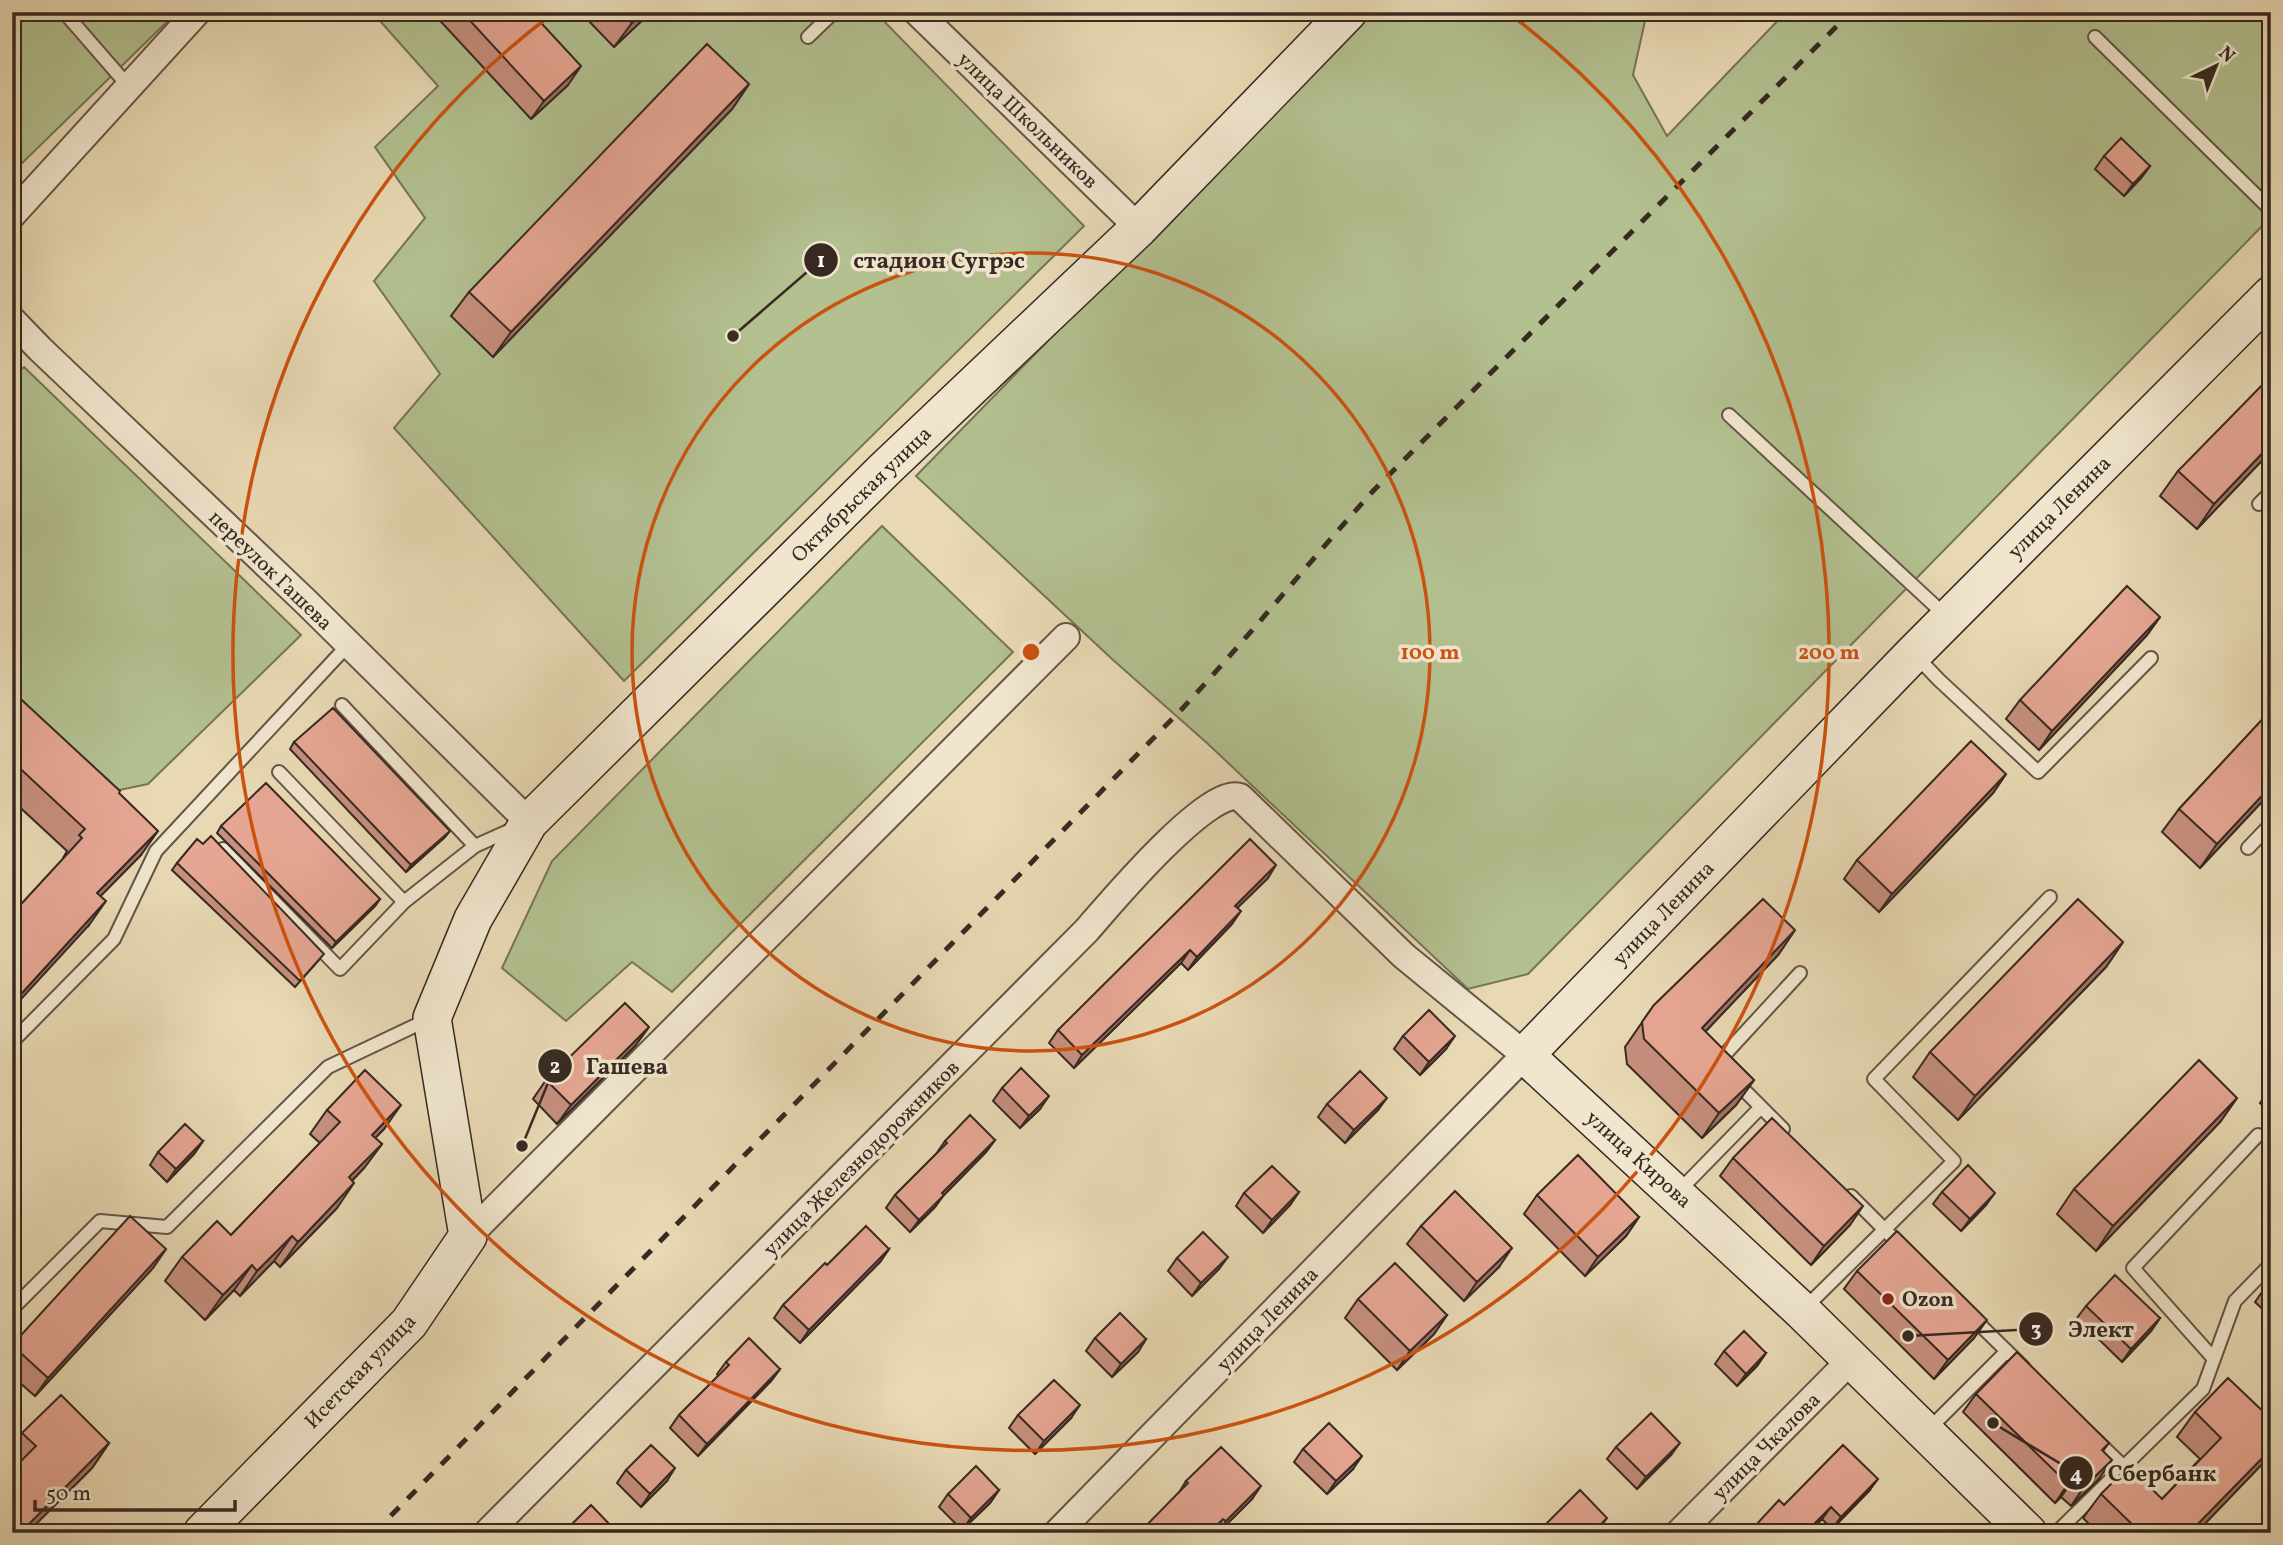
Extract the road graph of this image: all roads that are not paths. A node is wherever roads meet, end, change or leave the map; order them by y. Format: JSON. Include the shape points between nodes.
{"nodes":[{"id":1,"x":64,"y":12,"type":"edge"},
{"id":2,"x":197,"y":12,"type":"edge"},
{"id":3,"x":834,"y":12,"type":"edge"},
{"id":4,"x":917,"y":12,"type":"edge"},
{"id":5,"x":1349,"y":12,"type":"edge"},
{"id":6,"x":808,"y":37,"type":"dead end"},
{"id":7,"x":2095,"y":37,"type":"dead end"},
{"id":8,"x":130,"y":88,"type":"junction"},
{"id":9,"x":2271,"y":210,"type":"edge"},
{"id":10,"x":12,"y":215,"type":"edge"},
{"id":11,"x":1139,"y":228,"type":"junction"},
{"id":12,"x":2271,"y":295,"type":"edge"},
{"id":13,"x":12,"y":320,"type":"edge"},
{"id":14,"x":1729,"y":415,"type":"dead end"},
{"id":15,"x":2271,"y":492,"type":"edge"},
{"id":16,"x":2259,"y":504,"type":"dead end"},
{"id":17,"x":1949,"y":618,"type":"junction"},
{"id":18,"x":1066,"y":637,"type":"dead end"},
{"id":19,"x":348,"y":645,"type":"junction"},
{"id":20,"x":1914,"y":653,"type":"junction"},
{"id":21,"x":2151,"y":658,"type":"dead end"},
{"id":22,"x":342,"y":705,"type":"dead end"},
{"id":23,"x":279,"y":772,"type":"dead end"},
{"id":24,"x":1240,"y":797,"type":"joint"},
{"id":25,"x":529,"y":822,"type":"junction"},
{"id":26,"x":2271,"y":824,"type":"edge"},
{"id":27,"x":215,"y":841,"type":"edge"},
{"id":28,"x":475,"y":846,"type":"junction"},
{"id":29,"x":2248,"y":848,"type":"dead end"},
{"id":30,"x":2050,"y":897,"type":"dead end"},
{"id":31,"x":404,"y":902,"type":"junction"},
{"id":32,"x":1800,"y":973,"type":"dead end"},
{"id":33,"x":432,"y":1018,"type":"junction"},
{"id":34,"x":12,"y":1042,"type":"edge"},
{"id":35,"x":1525,"y":1055,"type":"junction"},
{"id":36,"x":1761,"y":1107,"type":"junction"},
{"id":37,"x":1790,"y":1135,"type":"edge"},
{"id":38,"x":2258,"y":1135,"type":"dead end"},
{"id":39,"x":1837,"y":1183,"type":"edge"},
{"id":40,"x":1676,"y":1193,"type":"junction"},
{"id":41,"x":1885,"y":1230,"type":"junction"},
{"id":42,"x":468,"y":1236,"type":"junction"},
{"id":43,"x":1913,"y":1258,"type":"edge"},
{"id":44,"x":2271,"y":1264,"type":"edge"},
{"id":45,"x":1960,"y":1304,"type":"edge"},
{"id":46,"x":12,"y":1309,"type":"edge"},
{"id":47,"x":1802,"y":1311,"type":"junction"},
{"id":48,"x":2007,"y":1351,"type":"junction"},
{"id":49,"x":1852,"y":1359,"type":"junction"},
{"id":50,"x":2214,"y":1359,"type":"junction"},
{"id":51,"x":2036,"y":1380,"type":"edge"},
{"id":52,"x":2085,"y":1428,"type":"edge"},
{"id":53,"x":1926,"y":1432,"type":"junction"},
{"id":54,"x":2124,"y":1467,"type":"junction"},
{"id":55,"x":202,"y":1533,"type":"edge"},
{"id":56,"x":487,"y":1533,"type":"edge"},
{"id":57,"x":1057,"y":1533,"type":"edge"},
{"id":58,"x":1679,"y":1533,"type":"edge"},
{"id":59,"x":2028,"y":1533,"type":"edge"},
{"id":60,"x":2056,"y":1533,"type":"edge"}],
"edges":[{"from":1,"to":8,"type":"lane"},
{"from":2,"to":8,"type":"street"},
{"from":3,"to":6,"type":"lane"},
{"from":4,"to":11,"type":"street","name":"улица Школьников"},
{"from":5,"to":11,"type":"street","name":"Октябрьская улица"},
{"from":7,"to":9,"type":"lane"},
{"from":8,"to":10,"type":"street"},
{"from":11,"to":25,"type":"street","name":"Октябрьская улица","via":[[884,470]]},
{"from":12,"to":17,"type":"street","name":"улица Ленина"},
{"from":13,"to":19,"type":"street","name":"переулок Гашева"},
{"from":14,"to":17,"type":"lane"},
{"from":15,"to":16,"type":"lane"},
{"from":17,"to":20,"type":"street","name":"улица Ленина"},
{"from":18,"to":42,"type":"street"},
{"from":19,"to":25,"type":"street","name":"переулок Гашева"},
{"from":19,"to":34,"type":"lane","via":[[151,846],[114,939]]},
{"from":20,"to":21,"type":"lane","via":[[2038,772]]},
{"from":20,"to":35,"type":"street","name":"улица Ленина"},
{"from":22,"to":28,"type":"lane"},
{"from":23,"to":31,"type":"lane"},
{"from":24,"to":35,"type":"street","name":"улица Кирова","via":[[1404,956]]},
{"from":24,"to":56,"type":"street","name":"улица Железнодорожников","via":[[1221,801],[1152,856],[1087,930]]},
{"from":25,"to":28,"type":"lane"},
{"from":25,"to":33,"type":"street","name":"Октябрьская улица","via":[[473,919]]},
{"from":26,"to":29,"type":"lane"},
{"from":27,"to":31,"type":"lane","via":[[340,969]]},
{"from":28,"to":31,"type":"lane"},
{"from":30,"to":41,"type":"lane","via":[[1874,1079],[1954,1161]]},
{"from":32,"to":36,"type":"lane","via":[[1717,1063]]},
{"from":33,"to":42,"type":"street"},
{"from":33,"to":46,"type":"lane","via":[[328,1067],[167,1227],[100,1221]]},
{"from":35,"to":40,"type":"street","name":"улица Кирова"},
{"from":35,"to":57,"type":"street","name":"улица Ленина"},
{"from":36,"to":37,"type":"lane"},
{"from":36,"to":40,"type":"lane"},
{"from":38,"to":50,"type":"lane","via":[[2133,1268]]},
{"from":39,"to":41,"type":"lane"},
{"from":40,"to":47,"type":"street","name":"улица Кирова"},
{"from":41,"to":43,"type":"lane"},
{"from":41,"to":47,"type":"lane"},
{"from":42,"to":55,"type":"street","name":"Исетская улица","via":[[409,1323]]},
{"from":44,"to":50,"type":"lane","via":[[2235,1301]]},
{"from":45,"to":48,"type":"lane"},
{"from":47,"to":49,"type":"street","name":"улица Кирова"},
{"from":48,"to":51,"type":"lane"},
{"from":48,"to":53,"type":"lane"},
{"from":49,"to":53,"type":"street","name":"улица Кирова"},
{"from":49,"to":58,"type":"street","name":"улица Чкалова"},
{"from":50,"to":54,"type":"lane","via":[[2203,1388]]},
{"from":52,"to":54,"type":"lane"},
{"from":53,"to":59,"type":"street","name":"улица Кирова"},
{"from":54,"to":60,"type":"lane"}]}
